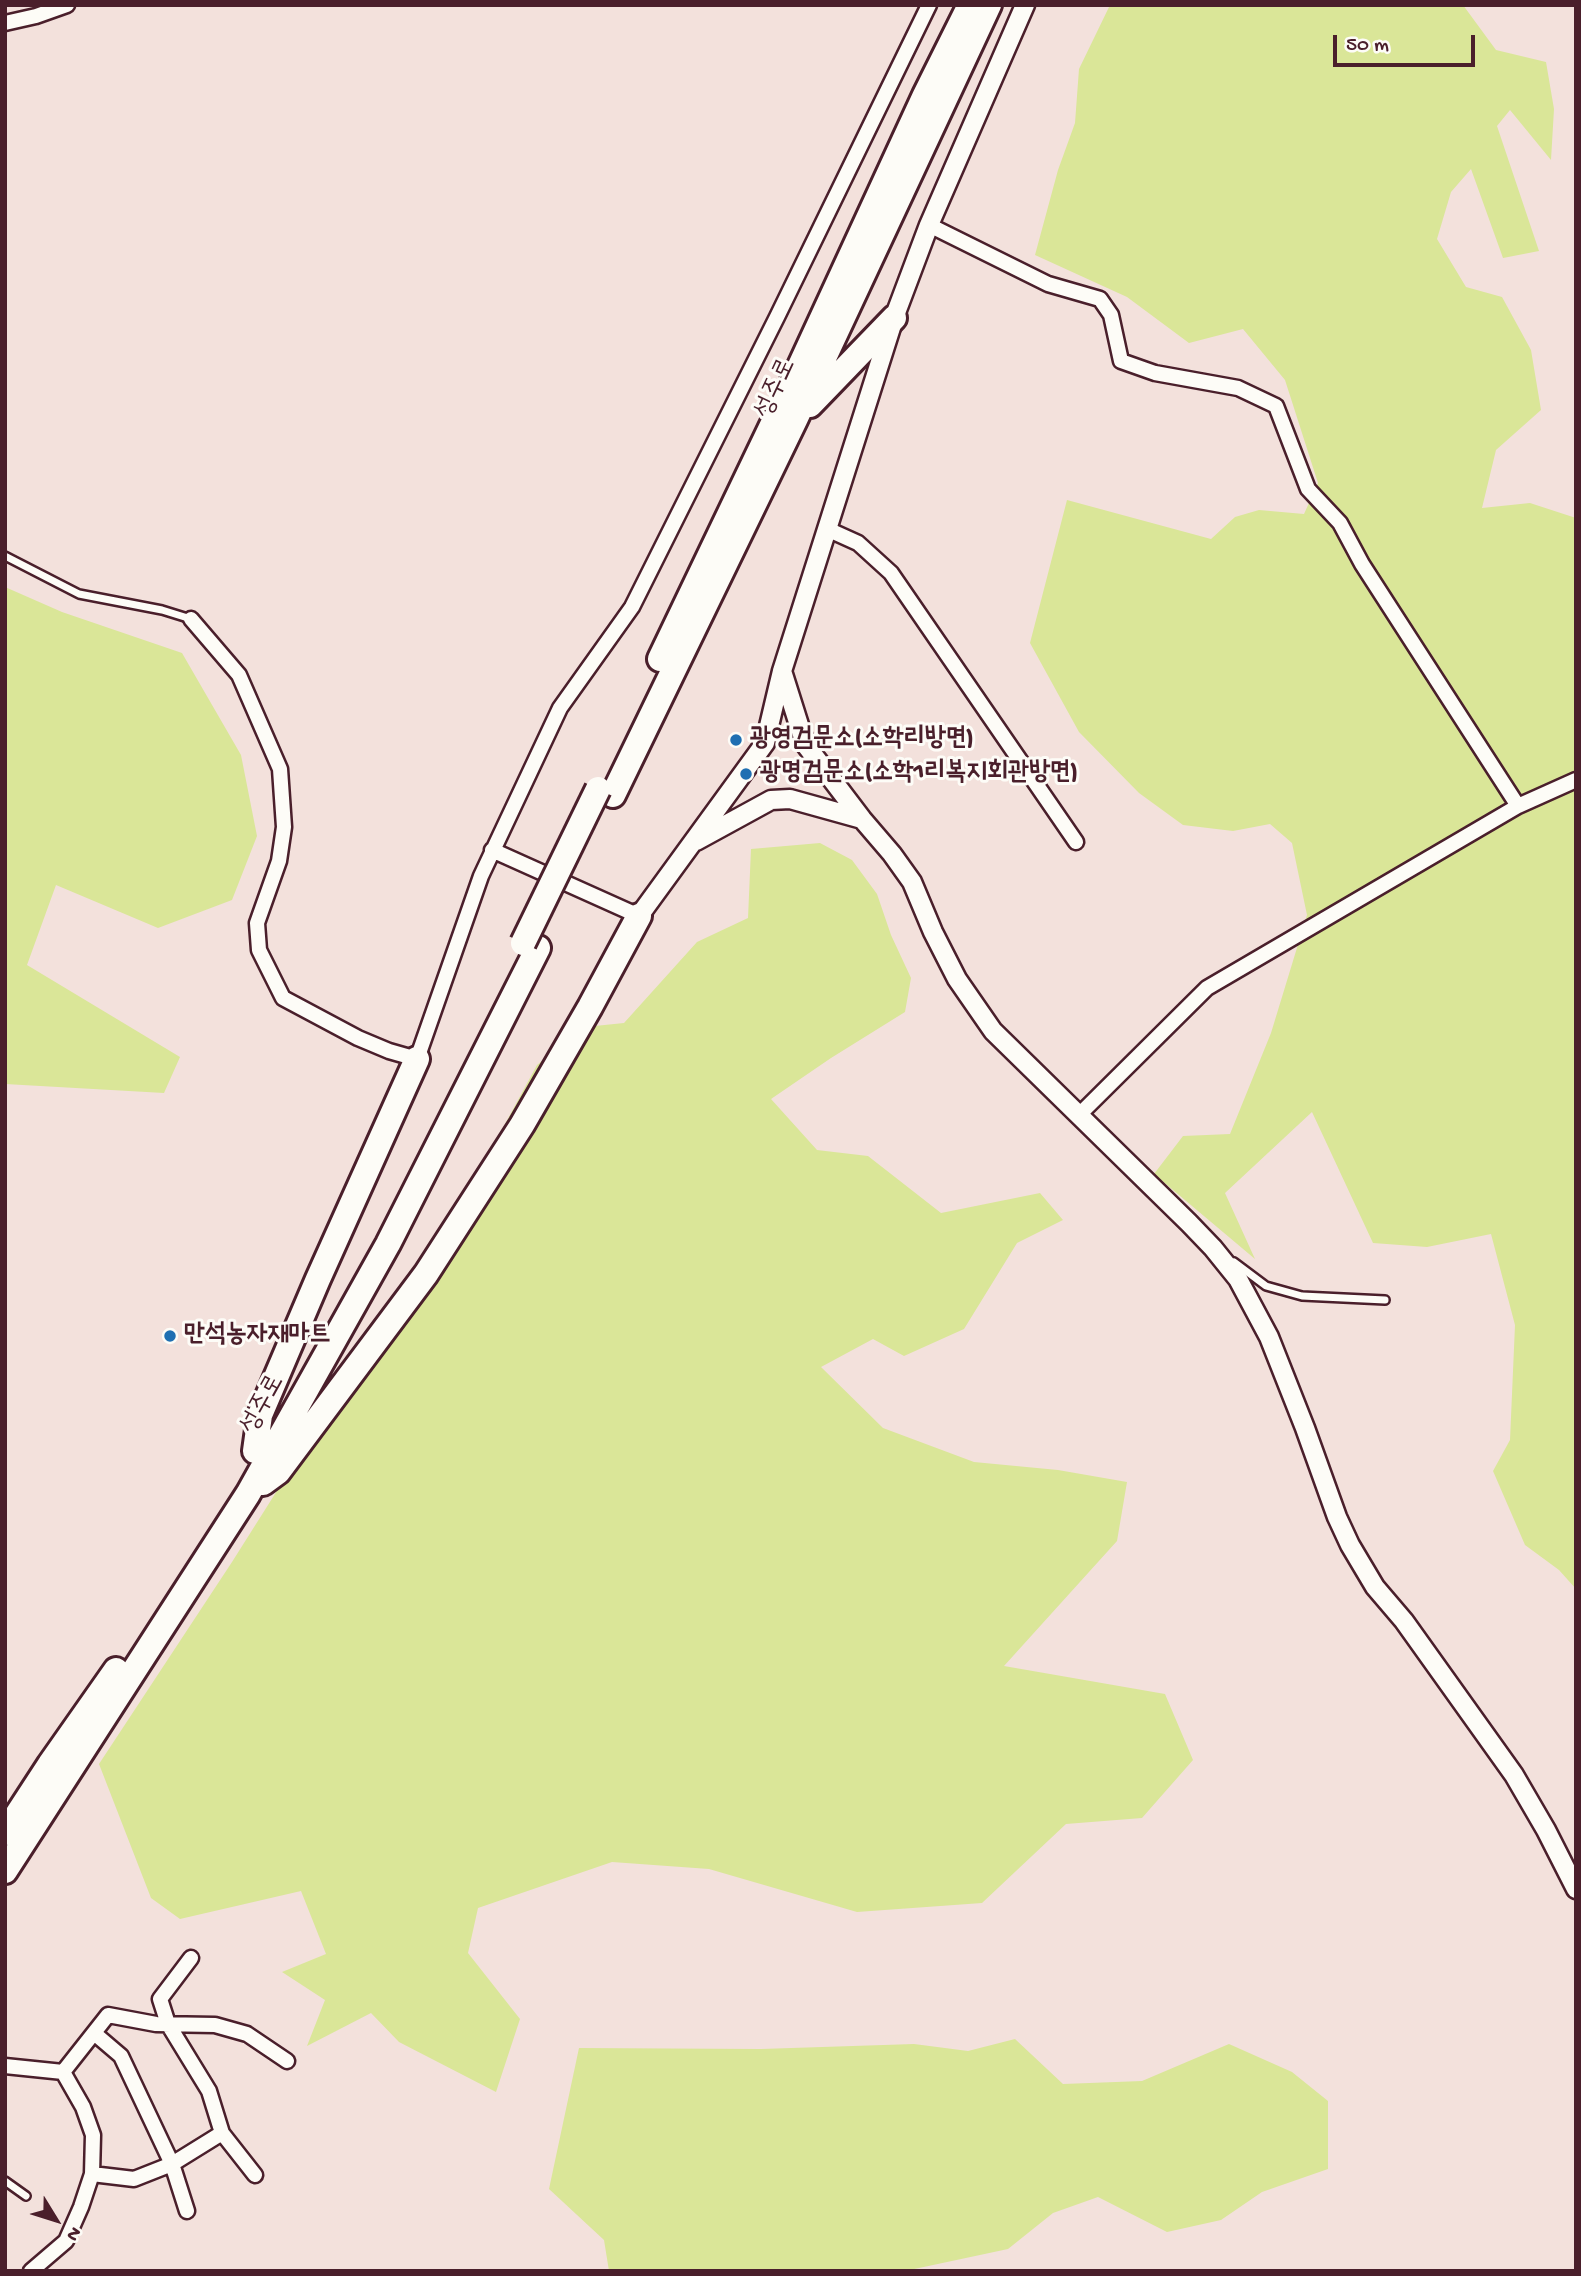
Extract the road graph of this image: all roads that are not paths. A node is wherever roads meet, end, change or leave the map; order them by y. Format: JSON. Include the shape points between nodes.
{"nodes":[{"id":1,"x":67,"y":5,"type":"edge"},
{"id":2,"x":929,"y":5,"type":"edge"},
{"id":3,"x":970,"y":5,"type":"edge"},
{"id":4,"x":989,"y":5,"type":"edge"},
{"id":5,"x":1025,"y":5,"type":"edge"},
{"id":6,"x":5,"y":23,"type":"edge"},
{"id":7,"x":929,"y":225,"type":"junction"},
{"id":8,"x":894,"y":318,"type":"junction"},
{"id":9,"x":795,"y":420,"type":"junction"},
{"id":10,"x":827,"y":529,"type":"junction"},
{"id":11,"x":5,"y":556,"type":"edge"},
{"id":12,"x":191,"y":618,"type":"joint"},
{"id":13,"x":782,"y":671,"type":"junction"},
{"id":14,"x":1576,"y":780,"type":"edge"},
{"id":15,"x":605,"y":792,"type":"junction"},
{"id":16,"x":1518,"y":806,"type":"junction"},
{"id":17,"x":862,"y":819,"type":"junction"},
{"id":18,"x":1076,"y":842,"type":"dead end"},
{"id":19,"x":692,"y":843,"type":"junction"},
{"id":20,"x":492,"y":850,"type":"junction"},
{"id":21,"x":639,"y":916,"type":"junction"},
{"id":22,"x":531,"y":946,"type":"junction"},
{"id":23,"x":417,"y":1059,"type":"junction"},
{"id":24,"x":1080,"y":1114,"type":"junction"},
{"id":25,"x":1213,"y":1248,"type":"junction"},
{"id":26,"x":1385,"y":1300,"type":"dead end"},
{"id":27,"x":255,"y":1451,"type":"junction"},
{"id":28,"x":248,"y":1494,"type":"junction"},
{"id":29,"x":5,"y":1833,"type":"edge"},
{"id":30,"x":5,"y":1871,"type":"edge"},
{"id":31,"x":1576,"y":1889,"type":"edge"},
{"id":32,"x":191,"y":1958,"type":"dead end"},
{"id":33,"x":168,"y":2024,"type":"junction"},
{"id":34,"x":94,"y":2033,"type":"junction"},
{"id":35,"x":287,"y":2061,"type":"dead end"},
{"id":36,"x":5,"y":2066,"type":"edge"},
{"id":37,"x":62,"y":2072,"type":"junction"},
{"id":38,"x":222,"y":2133,"type":"junction"},
{"id":39,"x":172,"y":2164,"type":"junction"},
{"id":40,"x":92,"y":2174,"type":"junction"},
{"id":41,"x":255,"y":2175,"type":"dead end"},
{"id":42,"x":5,"y":2181,"type":"edge"},
{"id":43,"x":26,"y":2196,"type":"dead end"},
{"id":44,"x":187,"y":2211,"type":"dead end"},
{"id":45,"x":31,"y":2271,"type":"edge"}],
"edges":[{"from":1,"to":6,"type":"street"},
{"from":2,"to":20,"type":"street","via":[[632,607],[560,708]]},
{"from":3,"to":15,"type":"highway","name":"성주로"},
{"from":4,"to":9,"type":"highway","name":"성주로"},
{"from":5,"to":7,"type":"street"},
{"from":7,"to":8,"type":"street"},
{"from":7,"to":16,"type":"street","via":[[1048,284],[1100,299],[1111,315],[1121,361],[1155,373],[1238,388],[1276,406],[1308,489],[1340,523]]},
{"from":8,"to":9,"type":"highway"},
{"from":8,"to":10,"type":"street"},
{"from":9,"to":15,"type":"highway","name":"성주로"},
{"from":10,"to":13,"type":"street"},
{"from":10,"to":18,"type":"street","via":[[858,543],[891,573]]},
{"from":11,"to":12,"type":"lane","via":[[79,594]]},
{"from":12,"to":23,"type":"street","via":[[239,675],[280,769],[284,827],[279,861],[257,923],[259,950],[283,998],[358,1038]]},
{"from":13,"to":17,"type":"street","via":[[805,744]]},
{"from":13,"to":19,"type":"street","via":[[765,743]]},
{"from":14,"to":16,"type":"street"},
{"from":15,"to":22,"type":"highway","bridge":true},
{"from":16,"to":24,"type":"street","via":[[1207,988]]},
{"from":17,"to":19,"type":"street","via":[[790,799],[771,800]]},
{"from":17,"to":24,"type":"street","via":[[912,882],[957,979],[993,1031]]},
{"from":19,"to":21,"type":"street"},
{"from":20,"to":21,"type":"street"},
{"from":20,"to":23,"type":"street"},
{"from":21,"to":28,"type":"highway","via":[[522,1125],[426,1274],[278,1472]]},
{"from":22,"to":27,"type":"highway","name":"성주로","via":[[337,1310]]},
{"from":22,"to":28,"type":"highway","name":"성주로","via":[[388,1244]]},
{"from":23,"to":27,"type":"highway","via":[[260,1415]]},
{"from":24,"to":25,"type":"street"},
{"from":25,"to":26,"type":"lane","via":[[1266,1286],[1302,1296]]},
{"from":25,"to":31,"type":"street","via":[[1238,1279],[1269,1337],[1350,1545],[1514,1775]]},
{"from":27,"to":29,"type":"highway","name":"성주로","via":[[149,1622]]},
{"from":28,"to":30,"type":"highway","name":"성주로"},
{"from":32,"to":33,"type":"street","via":[[160,1999]]},
{"from":33,"to":34,"type":"street","via":[[108,2015]]},
{"from":33,"to":35,"type":"street","via":[[215,2025],[247,2034]]},
{"from":33,"to":38,"type":"street","via":[[209,2091]]},
{"from":34,"to":37,"type":"street"},
{"from":34,"to":39,"type":"street","via":[[121,2056]]},
{"from":36,"to":37,"type":"street"},
{"from":37,"to":40,"type":"street","via":[[83,2106],[93,2135]]},
{"from":38,"to":39,"type":"street"},
{"from":38,"to":41,"type":"street"},
{"from":39,"to":40,"type":"street","via":[[134,2179]]},
{"from":39,"to":44,"type":"street"},
{"from":40,"to":45,"type":"street","via":[[66,2241]]},
{"from":42,"to":43,"type":"lane"}]}
